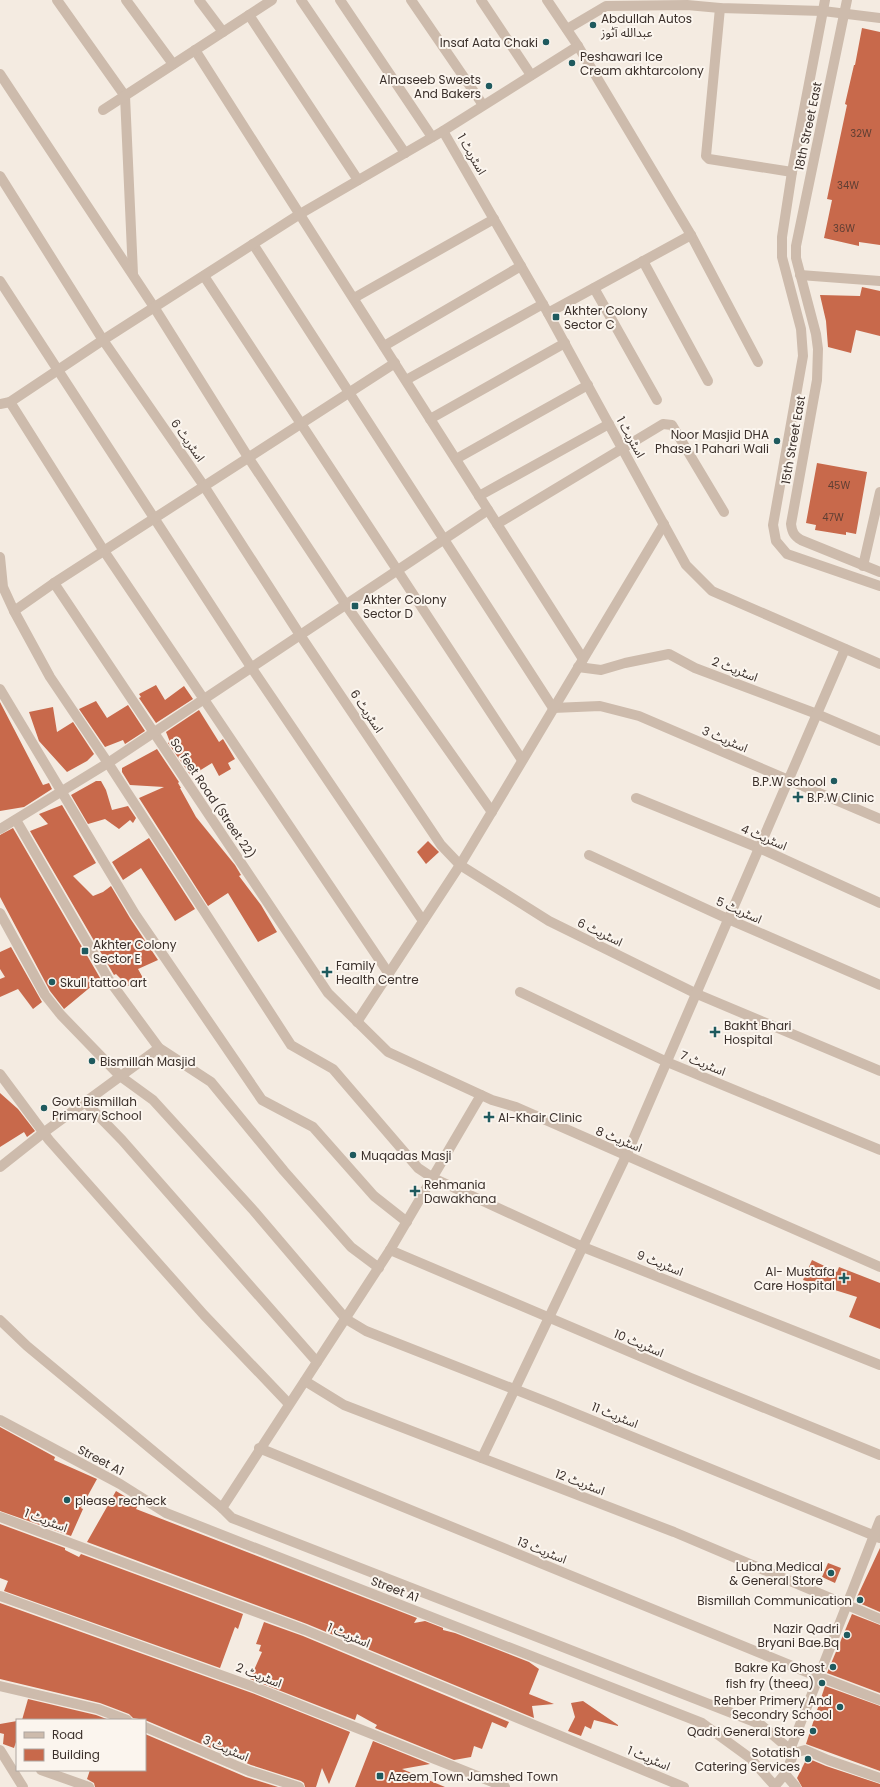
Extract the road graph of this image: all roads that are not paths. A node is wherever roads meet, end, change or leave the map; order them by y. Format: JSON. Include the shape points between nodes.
{"nodes":[{"id":1,"x":57,"y":0,"type":"edge"},
{"id":2,"x":126,"y":0,"type":"edge"},
{"id":3,"x":199,"y":0,"type":"edge"},
{"id":4,"x":301,"y":0,"type":"edge"},
{"id":5,"x":340,"y":0,"type":"edge"},
{"id":6,"x":411,"y":0,"type":"edge"},
{"id":7,"x":481,"y":0,"type":"edge"},
{"id":8,"x":547,"y":0,"type":"edge"},
{"id":9,"x":825,"y":0,"type":"edge"},
{"id":10,"x":847,"y":0,"type":"edge"},
{"id":11,"x":268,"y":1,"type":"edge"},
{"id":12,"x":688,"y":2,"type":"edge"},
{"id":13,"x":604,"y":3,"type":"edge"},
{"id":14,"x":720,"y":8,"type":"junction"},
{"id":15,"x":823,"y":11,"type":"junction"},
{"id":16,"x":844,"y":14,"type":"junction"},
{"id":17,"x":249,"y":15,"type":"junction"},
{"id":18,"x":880,"y":18,"type":"edge"},
{"id":19,"x":567,"y":29,"type":"junction"},
{"id":20,"x":223,"y":32,"type":"junction"},
{"id":21,"x":578,"y":46,"type":"junction"},
{"id":22,"x":196,"y":50,"type":"junction"},
{"id":23,"x":173,"y":64,"type":"junction"},
{"id":24,"x":0,"y":74,"type":"edge"},
{"id":25,"x":532,"y":75,"type":"junction"},
{"id":26,"x":125,"y":96,"type":"junction"},
{"id":27,"x":483,"y":105,"type":"junction"},
{"id":28,"x":103,"y":110,"type":"dead end"},
{"id":29,"x":443,"y":131,"type":"junction"},
{"id":30,"x":432,"y":137,"type":"junction"},
{"id":31,"x":405,"y":153,"type":"junction"},
{"id":32,"x":792,"y":172,"type":"junction"},
{"id":33,"x":0,"y":176,"type":"edge"},
{"id":34,"x":358,"y":180,"type":"junction"},
{"id":35,"x":300,"y":214,"type":"junction"},
{"id":36,"x":494,"y":219,"type":"junction"},
{"id":37,"x":691,"y":235,"type":"junction"},
{"id":38,"x":252,"y":244,"type":"junction"},
{"id":39,"x":782,"y":257,"type":"joint"},
{"id":40,"x":796,"y":258,"type":"joint"},
{"id":41,"x":643,"y":261,"type":"junction"},
{"id":42,"x":521,"y":266,"type":"junction"},
{"id":43,"x":133,"y":275,"type":"junction"},
{"id":44,"x":800,"y":275,"type":"junction"},
{"id":45,"x":204,"y":276,"type":"junction"},
{"id":46,"x":0,"y":281,"type":"edge"},
{"id":47,"x":880,"y":281,"type":"edge"},
{"id":48,"x":594,"y":288,"type":"junction"},
{"id":49,"x":354,"y":298,"type":"junction"},
{"id":50,"x":154,"y":307,"type":"junction"},
{"id":51,"x":546,"y":308,"type":"junction"},
{"id":52,"x":103,"y":340,"type":"junction"},
{"id":53,"x":565,"y":343,"type":"junction"},
{"id":54,"x":384,"y":346,"type":"junction"},
{"id":55,"x":758,"y":362,"type":"dead end"},
{"id":56,"x":395,"y":363,"type":"junction"},
{"id":57,"x":57,"y":370,"type":"junction"},
{"id":58,"x":406,"y":380,"type":"junction"},
{"id":59,"x":708,"y":381,"type":"dead end"},
{"id":60,"x":588,"y":385,"type":"junction"},
{"id":61,"x":349,"y":393,"type":"junction"},
{"id":62,"x":657,"y":400,"type":"dead end"},
{"id":63,"x":5,"y":403,"type":"edge"},
{"id":64,"x":430,"y":419,"type":"junction"},
{"id":65,"x":301,"y":423,"type":"junction"},
{"id":66,"x":609,"y":424,"type":"junction"},
{"id":67,"x":622,"y":448,"type":"junction"},
{"id":68,"x":248,"y":457,"type":"junction"},
{"id":69,"x":456,"y":459,"type":"junction"},
{"id":70,"x":204,"y":486,"type":"junction"},
{"id":71,"x":880,"y":492,"type":"edge"},
{"id":72,"x":479,"y":496,"type":"junction"},
{"id":73,"x":488,"y":510,"type":"junction"},
{"id":74,"x":724,"y":512,"type":"dead end"},
{"id":75,"x":154,"y":518,"type":"junction"},
{"id":76,"x":497,"y":524,"type":"junction"},
{"id":77,"x":664,"y":524,"type":"junction"},
{"id":78,"x":444,"y":539,"type":"junction"},
{"id":79,"x":104,"y":551,"type":"junction"},
{"id":80,"x":0,"y":557,"type":"edge"},
{"id":81,"x":863,"y":566,"type":"junction"},
{"id":82,"x":398,"y":570,"type":"junction"},
{"id":83,"x":880,"y":572,"type":"edge"},
{"id":84,"x":54,"y":583,"type":"junction"},
{"id":85,"x":880,"y":586,"type":"edge"},
{"id":86,"x":346,"y":605,"type":"junction"},
{"id":87,"x":14,"y":611,"type":"junction"},
{"id":88,"x":300,"y":635,"type":"junction"},
{"id":89,"x":845,"y":649,"type":"junction"},
{"id":90,"x":580,"y":663,"type":"junction"},
{"id":91,"x":880,"y":664,"type":"edge"},
{"id":92,"x":251,"y":667,"type":"junction"},
{"id":93,"x":0,"y":689,"type":"edge"},
{"id":94,"x":203,"y":699,"type":"junction"},
{"id":95,"x":553,"y":708,"type":"junction"},
{"id":96,"x":817,"y":714,"type":"junction"},
{"id":97,"x":154,"y":732,"type":"junction"},
{"id":98,"x":880,"y":741,"type":"edge"},
{"id":99,"x":522,"y":760,"type":"junction"},
{"id":100,"x":108,"y":763,"type":"junction"},
{"id":101,"x":788,"y":780,"type":"junction"},
{"id":102,"x":62,"y":791,"type":"junction"},
{"id":103,"x":636,"y":798,"type":"dead end"},
{"id":104,"x":492,"y":812,"type":"junction"},
{"id":105,"x":880,"y":819,"type":"edge"},
{"id":106,"x":16,"y":820,"type":"junction"},
{"id":107,"x":0,"y":829,"type":"edge"},
{"id":108,"x":759,"y":848,"type":"junction"},
{"id":109,"x":589,"y":855,"type":"dead end"},
{"id":110,"x":460,"y":864,"type":"junction"},
{"id":111,"x":880,"y":903,"type":"edge"},
{"id":112,"x":0,"y":913,"type":"edge"},
{"id":113,"x":728,"y":919,"type":"junction"},
{"id":114,"x":423,"y":921,"type":"junction"},
{"id":115,"x":389,"y":974,"type":"junction"},
{"id":116,"x":880,"y":985,"type":"edge"},
{"id":117,"x":520,"y":992,"type":"dead end"},
{"id":118,"x":696,"y":994,"type":"junction"},
{"id":119,"x":358,"y":1022,"type":"junction"},
{"id":120,"x":159,"y":1048,"type":"junction"},
{"id":121,"x":667,"y":1062,"type":"junction"},
{"id":122,"x":880,"y":1071,"type":"edge"},
{"id":123,"x":0,"y":1074,"type":"edge"},
{"id":124,"x":120,"y":1076,"type":"junction"},
{"id":125,"x":482,"y":1095,"type":"junction"},
{"id":126,"x":85,"y":1102,"type":"junction"},
{"id":127,"x":43,"y":1133,"type":"junction"},
{"id":128,"x":880,"y":1150,"type":"edge"},
{"id":129,"x":626,"y":1156,"type":"junction"},
{"id":130,"x":0,"y":1167,"type":"edge"},
{"id":131,"x":433,"y":1178,"type":"junction"},
{"id":132,"x":407,"y":1222,"type":"junction"},
{"id":133,"x":583,"y":1247,"type":"junction"},
{"id":134,"x":390,"y":1250,"type":"junction"},
{"id":135,"x":880,"y":1267,"type":"edge"},
{"id":136,"x":379,"y":1268,"type":"junction"},
{"id":137,"x":549,"y":1318,"type":"junction"},
{"id":138,"x":346,"y":1319,"type":"junction"},
{"id":139,"x":0,"y":1320,"type":"edge"},
{"id":140,"x":318,"y":1362,"type":"junction"},
{"id":141,"x":880,"y":1365,"type":"edge"},
{"id":142,"x":305,"y":1381,"type":"junction"},
{"id":143,"x":515,"y":1390,"type":"junction"},
{"id":144,"x":289,"y":1404,"type":"junction"},
{"id":145,"x":0,"y":1420,"type":"edge"},
{"id":146,"x":259,"y":1448,"type":"junction"},
{"id":147,"x":880,"y":1455,"type":"edge"},
{"id":148,"x":482,"y":1458,"type":"junction"},
{"id":149,"x":222,"y":1508,"type":"junction"},
{"id":150,"x":0,"y":1517,"type":"edge"},
{"id":151,"x":880,"y":1520,"type":"edge"},
{"id":152,"x":877,"y":1537,"type":"edge"},
{"id":153,"x":0,"y":1596,"type":"edge"},
{"id":154,"x":846,"y":1606,"type":"junction"},
{"id":155,"x":880,"y":1619,"type":"edge"},
{"id":156,"x":816,"y":1676,"type":"junction"},
{"id":157,"x":0,"y":1686,"type":"edge"},
{"id":158,"x":880,"y":1700,"type":"edge"},
{"id":159,"x":124,"y":1719,"type":"edge"},
{"id":160,"x":146,"y":1727,"type":"edge"},
{"id":161,"x":0,"y":1750,"type":"edge"},
{"id":162,"x":792,"y":1752,"type":"junction"},
{"id":163,"x":13,"y":1765,"type":"edge"},
{"id":164,"x":44,"y":1771,"type":"edge"},
{"id":165,"x":785,"y":1774,"type":"junction"},
{"id":166,"x":880,"y":1778,"type":"edge"},
{"id":167,"x":23,"y":1787,"type":"edge"},
{"id":168,"x":89,"y":1787,"type":"edge"},
{"id":169,"x":299,"y":1787,"type":"edge"},
{"id":170,"x":505,"y":1787,"type":"edge"},
{"id":171,"x":684,"y":1787,"type":"edge"},
{"id":172,"x":774,"y":1787,"type":"edge"},
{"id":173,"x":796,"y":1787,"type":"edge"}],
"edges":[{"from":1,"to":26,"type":"street"},
{"from":2,"to":23,"type":"street"},
{"from":3,"to":20,"type":"street"},
{"from":4,"to":31,"type":"street"},
{"from":5,"to":30,"type":"street"},
{"from":6,"to":27,"type":"street"},
{"from":7,"to":25,"type":"street"},
{"from":8,"to":19,"type":"street"},
{"from":9,"to":15,"type":"street","name":"18th Street East"},
{"from":10,"to":16,"type":"street","name":"18th Street East"},
{"from":11,"to":17,"type":"street"},
{"from":12,"to":13,"type":"street"},
{"from":12,"to":14,"type":"street"},
{"from":13,"to":19,"type":"street"},
{"from":14,"to":15,"type":"street"},
{"from":14,"to":32,"type":"street","via":[[706,156]]},
{"from":15,"to":16,"type":"street"},
{"from":15,"to":32,"type":"street","name":"18th Street East"},
{"from":16,"to":18,"type":"street"},
{"from":16,"to":40,"type":"street","name":"18th Street East","via":[[796,246]]},
{"from":17,"to":20,"type":"street"},
{"from":17,"to":34,"type":"street"},
{"from":19,"to":21,"type":"street"},
{"from":20,"to":22,"type":"street"},
{"from":21,"to":25,"type":"street"},
{"from":21,"to":37,"type":"street"},
{"from":22,"to":23,"type":"street"},
{"from":22,"to":35,"type":"street"},
{"from":23,"to":26,"type":"street"},
{"from":24,"to":43,"type":"street"},
{"from":25,"to":27,"type":"street"},
{"from":26,"to":28,"type":"street"},
{"from":26,"to":43,"type":"street"},
{"from":27,"to":29,"type":"street"},
{"from":29,"to":30,"type":"street"},
{"from":29,"to":36,"type":"street","name":"اسٹریٹ 1"},
{"from":30,"to":31,"type":"street"},
{"from":31,"to":34,"type":"street"},
{"from":32,"to":39,"type":"street","name":"18th Street East","via":[[782,237]]},
{"from":33,"to":52,"type":"street","name":"اسٹریٹ 6"},
{"from":34,"to":35,"type":"street"},
{"from":35,"to":38,"type":"street"},
{"from":35,"to":49,"type":"street"},
{"from":36,"to":42,"type":"street","name":"اسٹریٹ 1"},
{"from":36,"to":49,"type":"street"},
{"from":37,"to":41,"type":"street"},
{"from":37,"to":55,"type":"street"},
{"from":38,"to":45,"type":"street"},
{"from":38,"to":61,"type":"street"},
{"from":39,"to":85,"type":"street","name":"15th Street East","via":[[800,329],[803,356],[773,525],[776,541],[787,554]]},
{"from":40,"to":44,"type":"street","name":"15th Street East"},
{"from":41,"to":48,"type":"street"},
{"from":41,"to":59,"type":"street"},
{"from":42,"to":51,"type":"street","name":"اسٹریٹ 1"},
{"from":42,"to":54,"type":"street"},
{"from":43,"to":50,"type":"street"},
{"from":44,"to":47,"type":"street"},
{"from":44,"to":81,"type":"street","name":"15th Street East","via":[[816,334],[818,364],[791,524],[792,532],[801,540]]},
{"from":45,"to":50,"type":"street"},
{"from":45,"to":65,"type":"street"},
{"from":46,"to":57,"type":"street"},
{"from":48,"to":51,"type":"street"},
{"from":48,"to":62,"type":"street"},
{"from":49,"to":54,"type":"street"},
{"from":50,"to":52,"type":"street"},
{"from":50,"to":68,"type":"street"},
{"from":51,"to":53,"type":"street","name":"اسٹریٹ 1"},
{"from":51,"to":58,"type":"street"},
{"from":52,"to":57,"type":"street"},
{"from":52,"to":70,"type":"street","name":"اسٹریٹ 6"},
{"from":53,"to":60,"type":"street","name":"اسٹریٹ 1"},
{"from":53,"to":64,"type":"street"},
{"from":54,"to":56,"type":"street"},
{"from":56,"to":58,"type":"street"},
{"from":56,"to":61,"type":"street"},
{"from":57,"to":63,"type":"street"},
{"from":57,"to":75,"type":"street"},
{"from":58,"to":64,"type":"street"},
{"from":60,"to":66,"type":"street","name":"اسٹریٹ 1"},
{"from":60,"to":69,"type":"street"},
{"from":61,"to":65,"type":"street"},
{"from":61,"to":78,"type":"street"},
{"from":63,"to":79,"type":"street"},
{"from":64,"to":69,"type":"street"},
{"from":65,"to":68,"type":"street"},
{"from":65,"to":82,"type":"street"},
{"from":66,"to":67,"type":"street","name":"اسٹریٹ 1"},
{"from":66,"to":72,"type":"street"},
{"from":67,"to":74,"type":"street","via":[[663,424],[672,425]]},
{"from":67,"to":76,"type":"street"},
{"from":67,"to":77,"type":"street","name":"اسٹریٹ 1"},
{"from":68,"to":70,"type":"street"},
{"from":68,"to":86,"type":"street"},
{"from":69,"to":72,"type":"street"},
{"from":70,"to":75,"type":"street"},
{"from":70,"to":88,"type":"street","name":"اسٹریٹ 6"},
{"from":71,"to":81,"type":"street"},
{"from":72,"to":73,"type":"street"},
{"from":73,"to":76,"type":"street"},
{"from":73,"to":78,"type":"street"},
{"from":75,"to":79,"type":"street"},
{"from":75,"to":92,"type":"street"},
{"from":76,"to":90,"type":"street"},
{"from":77,"to":89,"type":"street","name":"اسٹریٹ 1","via":[[686,565],[712,592]]},
{"from":77,"to":90,"type":"street"},
{"from":78,"to":82,"type":"street"},
{"from":78,"to":95,"type":"street"},
{"from":79,"to":84,"type":"street"},
{"from":79,"to":94,"type":"street"},
{"from":80,"to":87,"type":"street","name":"اسٹریٹ 9","via":[[3,587]]},
{"from":81,"to":83,"type":"street","name":"15th Street East"},
{"from":82,"to":86,"type":"street"},
{"from":82,"to":99,"type":"street"},
{"from":84,"to":87,"type":"street"},
{"from":84,"to":97,"type":"street","name":"So feet Road (Street 22)"},
{"from":86,"to":88,"type":"street"},
{"from":86,"to":104,"type":"street"},
{"from":87,"to":100,"type":"street","name":"اسٹریٹ 9","via":[[50,676]]},
{"from":88,"to":92,"type":"street"},
{"from":88,"to":110,"type":"street","name":"اسٹریٹ 6","via":[[441,845]]},
{"from":89,"to":91,"type":"street","name":"اسٹریٹ 1"},
{"from":89,"to":96,"type":"street"},
{"from":90,"to":95,"type":"street"},
{"from":90,"to":96,"type":"street","name":"اسٹریٹ 2","via":[[601,670],[670,654],[695,668]]},
{"from":92,"to":94,"type":"street"},
{"from":92,"to":114,"type":"street"},
{"from":93,"to":102,"type":"street"},
{"from":94,"to":97,"type":"street"},
{"from":94,"to":115,"type":"street"},
{"from":95,"to":99,"type":"street"},
{"from":95,"to":101,"type":"street","name":"اسٹریٹ 3","via":[[600,706],[639,716]]},
{"from":96,"to":98,"type":"street","name":"اسٹریٹ 2"},
{"from":96,"to":101,"type":"street"},
{"from":97,"to":100,"type":"street"},
{"from":97,"to":119,"type":"street","name":"So feet Road (Street 22)","via":[[328,993]]},
{"from":99,"to":104,"type":"street"},
{"from":100,"to":102,"type":"street"},
{"from":100,"to":131,"type":"street","name":"اسٹریٹ 9","via":[[291,1045],[333,1069],[418,1168]]},
{"from":101,"to":105,"type":"street","name":"اسٹریٹ 3"},
{"from":101,"to":108,"type":"street"},
{"from":102,"to":106,"type":"street"},
{"from":102,"to":132,"type":"street","via":[[135,914],[262,1100],[313,1127],[374,1196]]},
{"from":103,"to":108,"type":"street","name":"اسٹریٹ 4"},
{"from":104,"to":110,"type":"street"},
{"from":106,"to":107,"type":"street"},
{"from":106,"to":120,"type":"street","via":[[109,980]]},
{"from":108,"to":111,"type":"street","name":"اسٹریٹ 4"},
{"from":108,"to":113,"type":"street"},
{"from":109,"to":113,"type":"street","name":"اسٹریٹ 5"},
{"from":110,"to":114,"type":"street"},
{"from":110,"to":118,"type":"street","name":"اسٹریٹ 6","via":[[549,921]]},
{"from":112,"to":124,"type":"street","name":"اسٹریٹ 11","via":[[44,995]]},
{"from":113,"to":116,"type":"street","name":"اسٹریٹ 5"},
{"from":113,"to":118,"type":"street"},
{"from":114,"to":115,"type":"street"},
{"from":115,"to":119,"type":"street"},
{"from":117,"to":121,"type":"street","name":"اسٹریٹ 7"},
{"from":118,"to":121,"type":"street"},
{"from":118,"to":122,"type":"street","name":"اسٹریٹ 6"},
{"from":119,"to":125,"type":"street","name":"اسٹریٹ 8","via":[[388,1052]]},
{"from":120,"to":124,"type":"street"},
{"from":120,"to":136,"type":"street","via":[[211,1082],[351,1247]]},
{"from":121,"to":128,"type":"street","name":"اسٹریٹ 7"},
{"from":121,"to":129,"type":"street"},
{"from":123,"to":127,"type":"street"},
{"from":124,"to":126,"type":"street"},
{"from":124,"to":138,"type":"street","name":"اسٹریٹ 11","via":[[152,1100],[254,1211]]},
{"from":125,"to":129,"type":"street","name":"اسٹریٹ 8"},
{"from":125,"to":131,"type":"street"},
{"from":126,"to":127,"type":"street"},
{"from":126,"to":140,"type":"street","via":[[122,1140]]},
{"from":127,"to":130,"type":"street"},
{"from":127,"to":144,"type":"street","via":[[204,1315]]},
{"from":129,"to":133,"type":"street"},
{"from":129,"to":135,"type":"street","name":"اسٹریٹ 8"},
{"from":131,"to":132,"type":"street"},
{"from":131,"to":133,"type":"street","name":"اسٹریٹ 9"},
{"from":132,"to":134,"type":"street"},
{"from":133,"to":137,"type":"street"},
{"from":133,"to":141,"type":"street","name":"اسٹریٹ 9"},
{"from":134,"to":136,"type":"street"},
{"from":134,"to":137,"type":"street","name":"اسٹریٹ 10"},
{"from":136,"to":138,"type":"street"},
{"from":137,"to":143,"type":"street"},
{"from":137,"to":147,"type":"street","name":"اسٹریٹ 10"},
{"from":138,"to":140,"type":"street"},
{"from":138,"to":143,"type":"street","name":"اسٹریٹ 11","via":[[366,1331]]},
{"from":139,"to":149,"type":"street","via":[[27,1346]]},
{"from":140,"to":142,"type":"street"},
{"from":142,"to":144,"type":"street"},
{"from":142,"to":148,"type":"street","name":"اسٹریٹ 12","via":[[344,1405]]},
{"from":143,"to":148,"type":"street"},
{"from":143,"to":152,"type":"street","name":"اسٹریٹ 11"},
{"from":144,"to":146,"type":"street"},
{"from":145,"to":172,"type":"street","name":"Street A1","via":[[120,1484],[166,1513],[702,1723],[750,1758]]},
{"from":146,"to":149,"type":"street"},
{"from":146,"to":156,"type":"street","name":"اسٹریٹ 13"},
{"from":148,"to":154,"type":"street","name":"اسٹریٹ 12","via":[[674,1532]]},
{"from":149,"to":162,"type":"street","via":[[232,1518],[760,1724]]},
{"from":150,"to":171,"type":"street","name":"اسٹریٹ 1","via":[[296,1627]]},
{"from":151,"to":152,"type":"street"},
{"from":152,"to":154,"type":"street"},
{"from":153,"to":170,"type":"street","name":"اسٹریٹ 2","via":[[254,1687]]},
{"from":154,"to":155,"type":"street","name":"اسٹریٹ 12"},
{"from":154,"to":156,"type":"street"},
{"from":156,"to":158,"type":"street","name":"اسٹریٹ 13"},
{"from":156,"to":162,"type":"street"},
{"from":157,"to":159,"type":"street","via":[[98,1709]]},
{"from":160,"to":169,"type":"street","name":"اسٹریٹ 3","via":[[249,1771]]},
{"from":161,"to":163,"type":"street"},
{"from":162,"to":165,"type":"street"},
{"from":162,"to":166,"type":"street","via":[[805,1750]]},
{"from":163,"to":167,"type":"street"},
{"from":164,"to":168,"type":"street"},
{"from":165,"to":172,"type":"street"},
{"from":165,"to":173,"type":"street"}]}
